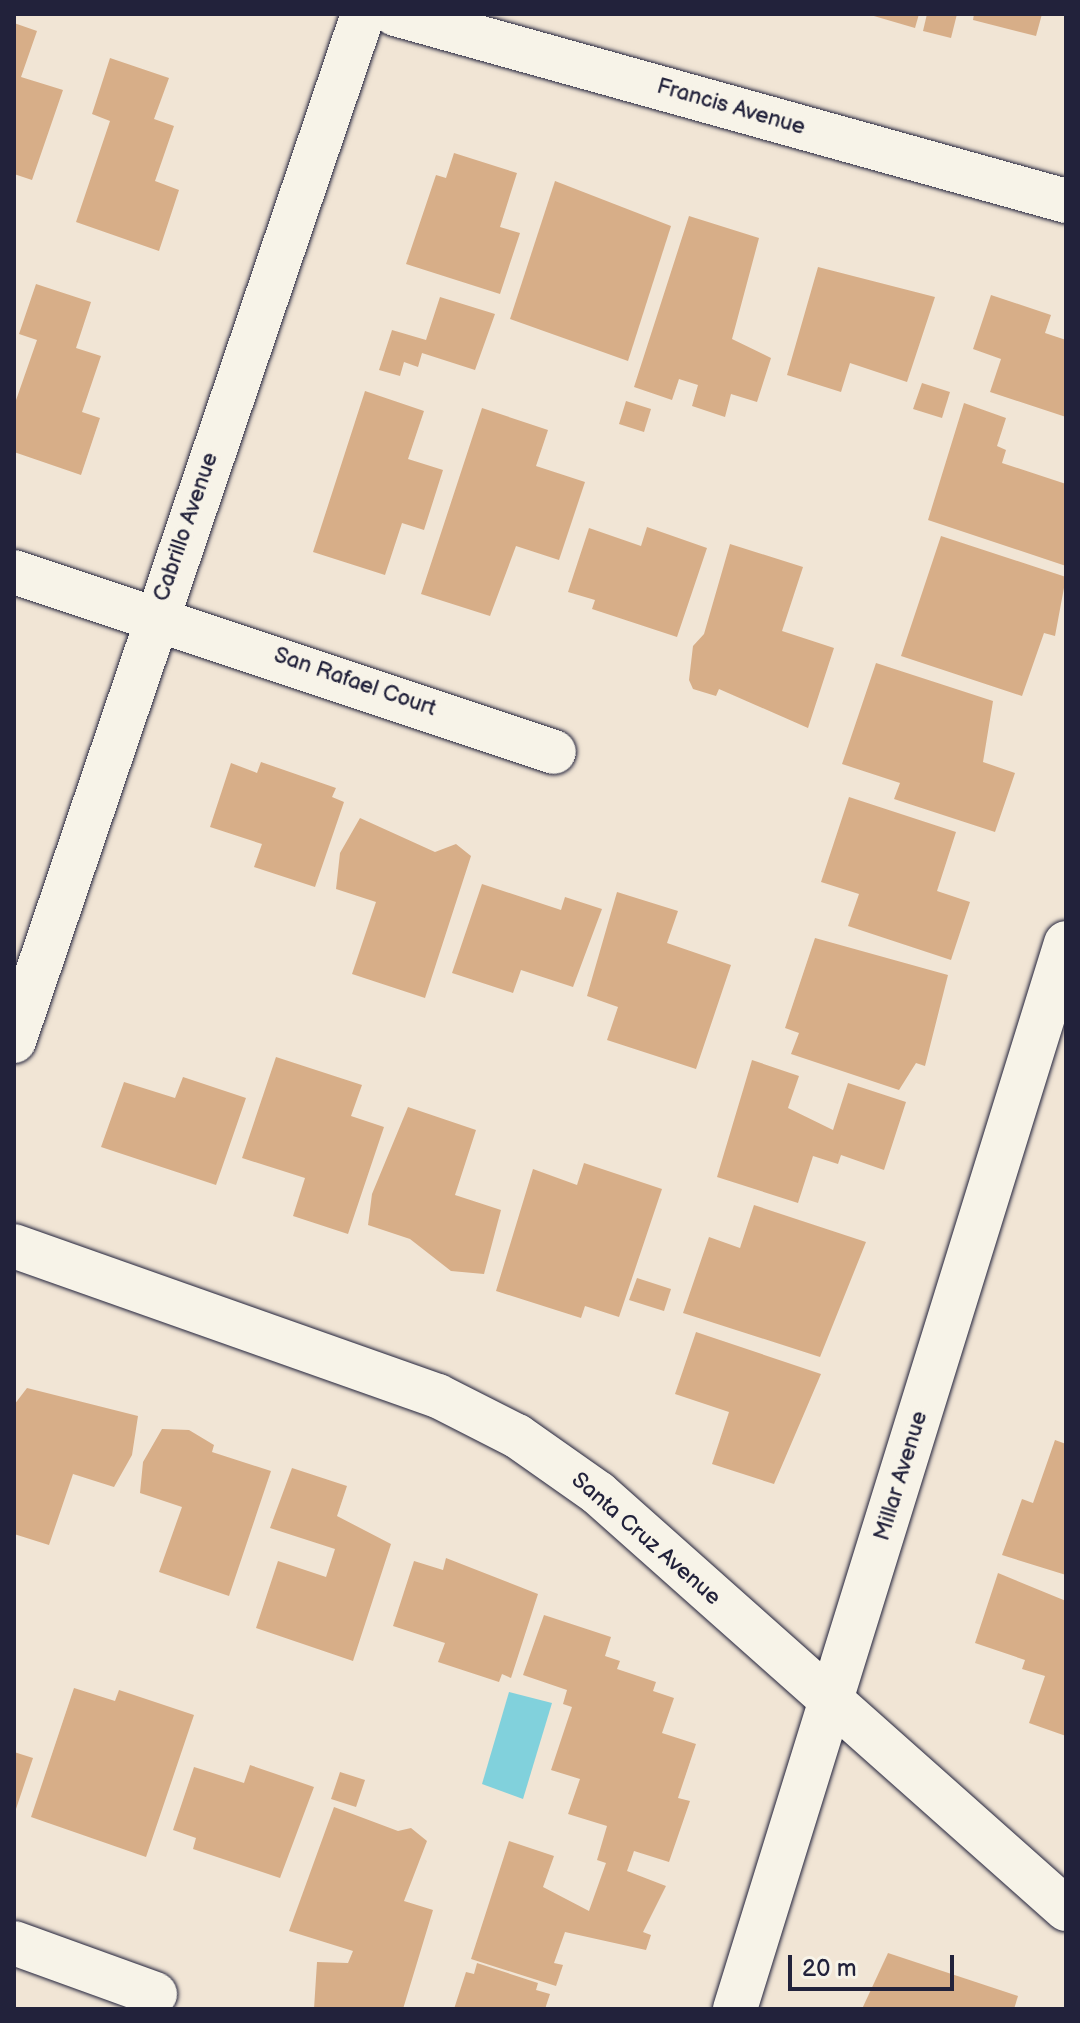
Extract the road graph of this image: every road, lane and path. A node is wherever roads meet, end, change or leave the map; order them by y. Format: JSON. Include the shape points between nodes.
{"nodes":[{"id":1,"x":363,"y":14,"type":"edge"},
{"id":2,"x":395,"y":14,"type":"edge"},
{"id":3,"x":1066,"y":201,"type":"edge"},
{"id":4,"x":14,"y":572,"type":"edge"},
{"id":5,"x":155,"y":617,"type":"junction"},
{"id":6,"x":554,"y":752,"type":"dead end"},
{"id":7,"x":1066,"y":943,"type":"edge"},
{"id":8,"x":14,"y":1041,"type":"edge"},
{"id":9,"x":14,"y":1246,"type":"edge"},
{"id":10,"x":832,"y":1703,"type":"junction"},
{"id":11,"x":1066,"y":1909,"type":"edge"},
{"id":12,"x":14,"y":1943,"type":"edge"},
{"id":13,"x":155,"y":1994,"type":"dead end"},
{"id":14,"x":735,"y":2009,"type":"edge"}],
"edges":[{"from":1,"to":5,"type":"street","name":"Cabrillo Avenue"},
{"from":2,"to":3,"type":"street","name":"Francis Avenue"},
{"from":4,"to":5,"type":"street","name":"San Rafael Court"},
{"from":5,"to":6,"type":"street","name":"San Rafael Court"},
{"from":5,"to":8,"type":"street","name":"Cabrillo Avenue"},
{"from":7,"to":10,"type":"street","name":"Millar Avenue"},
{"from":9,"to":10,"type":"street","name":"Santa Cruz Avenue","via":[[438,1396],[517,1436],[598,1493]]},
{"from":10,"to":11,"type":"street","name":"Santa Cruz Avenue"},
{"from":10,"to":14,"type":"street","name":"Millar Avenue"},
{"from":12,"to":13,"type":"street"}]}
